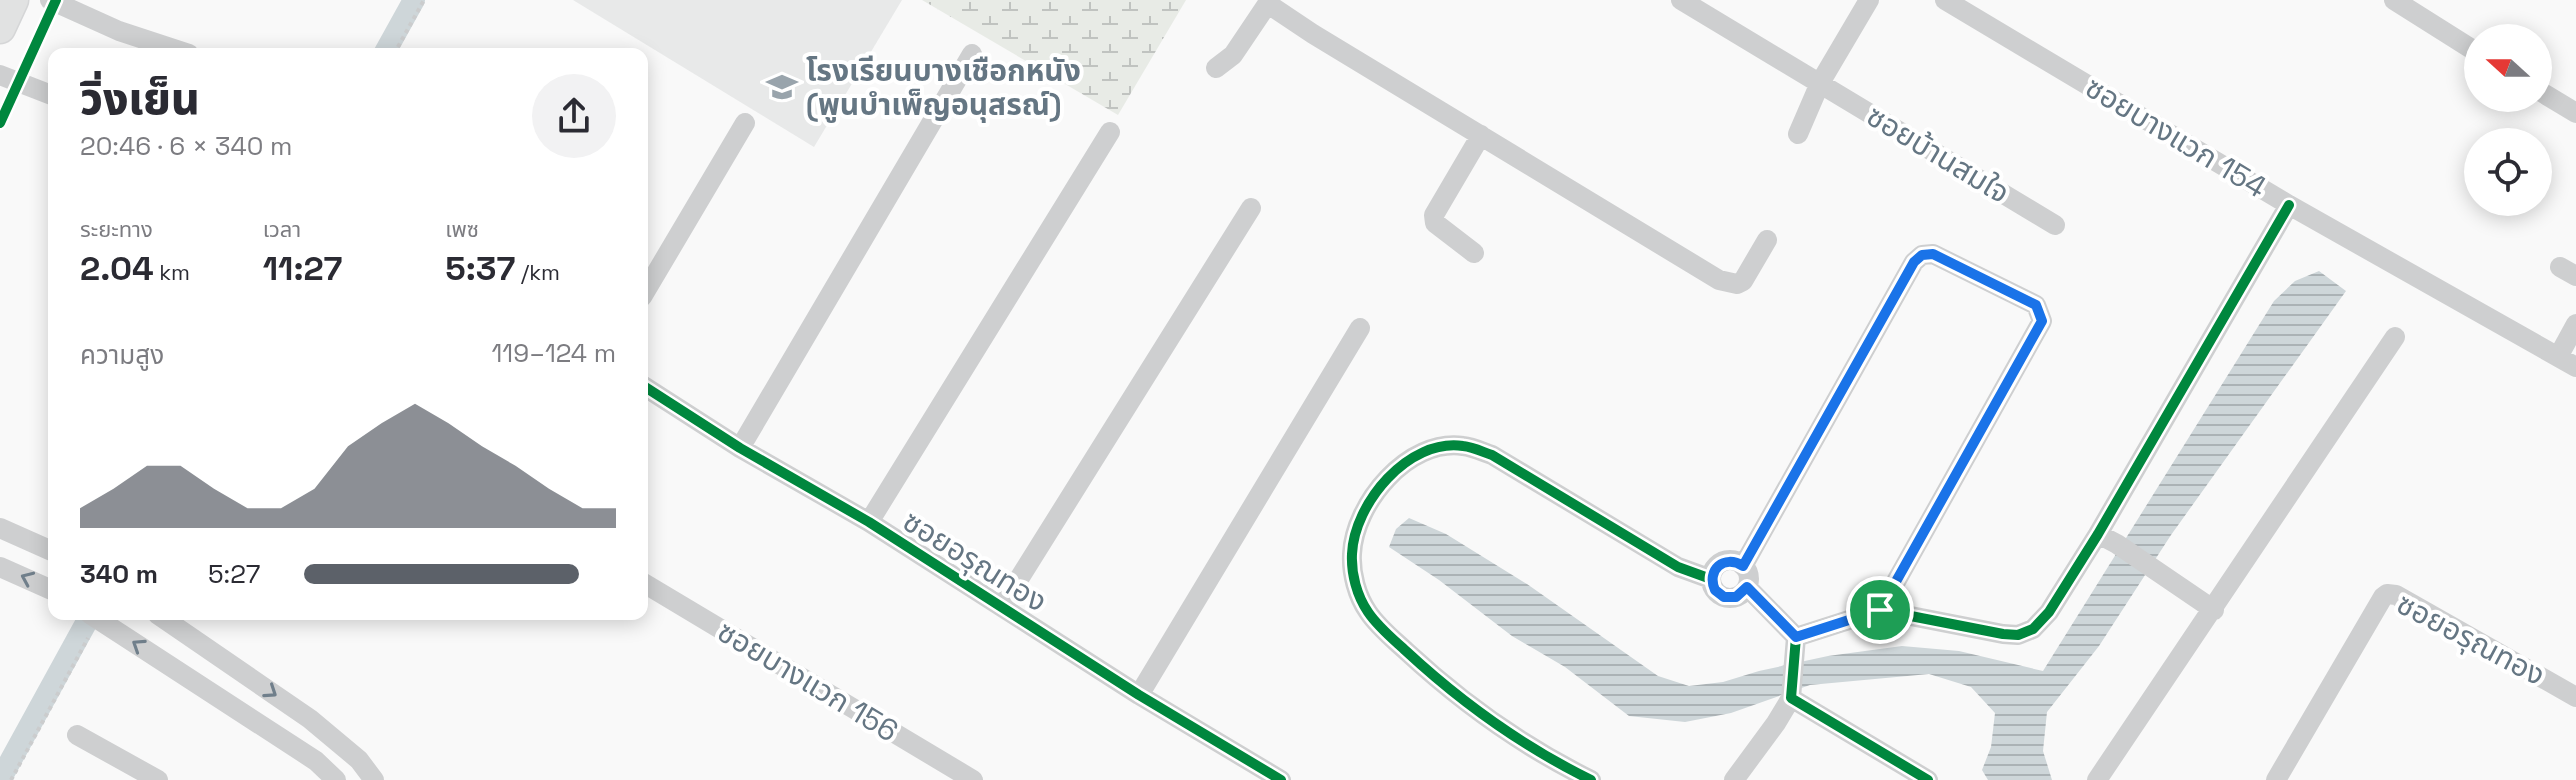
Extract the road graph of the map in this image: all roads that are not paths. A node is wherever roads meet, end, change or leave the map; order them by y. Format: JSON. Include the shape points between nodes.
{"nodes":[{"id":1,"x":13,"y":0,"type":"edge"},
{"id":2,"x":50,"y":0,"type":"edge"},
{"id":3,"x":1681,"y":0,"type":"edge"},
{"id":4,"x":1869,"y":0,"type":"edge"},
{"id":5,"x":1945,"y":0,"type":"edge"},
{"id":6,"x":2394,"y":0,"type":"edge"},
{"id":7,"x":1269,"y":2,"type":"edge"},
{"id":8,"x":1976,"y":8,"type":"edge"},
{"id":9,"x":0,"y":28,"type":"edge"},
{"id":10,"x":2464,"y":44,"type":"edge"},
{"id":11,"x":171,"y":48,"type":"edge"},
{"id":12,"x":972,"y":54,"type":"dead end"},
{"id":13,"x":1216,"y":68,"type":"dead end"},
{"id":14,"x":0,"y":75,"type":"edge"},
{"id":15,"x":1820,"y":83,"type":"junction"},
{"id":16,"x":48,"y":94,"type":"edge"},
{"id":17,"x":2552,"y":98,"type":"edge"},
{"id":18,"x":2576,"y":113,"type":"edge"},
{"id":19,"x":745,"y":123,"type":"dead end"},
{"id":20,"x":1110,"y":132,"type":"dead end"},
{"id":21,"x":1798,"y":134,"type":"dead end"},
{"id":22,"x":1481,"y":135,"type":"junction"},
{"id":23,"x":2289,"y":205,"type":"junction"},
{"id":24,"x":1251,"y":208,"type":"dead end"},
{"id":25,"x":2055,"y":225,"type":"dead end"},
{"id":26,"x":1767,"y":240,"type":"dead end"},
{"id":27,"x":1474,"y":253,"type":"dead end"},
{"id":28,"x":648,"y":287,"type":"edge"},
{"id":29,"x":2576,"y":324,"type":"edge"},
{"id":30,"x":1360,"y":328,"type":"dead end"},
{"id":31,"x":2395,"y":337,"type":"dead end"},
{"id":32,"x":2558,"y":357,"type":"junction"},
{"id":33,"x":2576,"y":367,"type":"edge"},
{"id":34,"x":648,"y":389,"type":"edge"},
{"id":35,"x":740,"y":448,"type":"junction"},
{"id":36,"x":869,"y":522,"type":"junction"},
{"id":37,"x":0,"y":528,"type":"edge"},
{"id":38,"x":2098,"y":534,"type":"junction"},
{"id":39,"x":48,"y":549,"type":"edge"},
{"id":40,"x":1743,"y":566,"type":"junction"},
{"id":41,"x":0,"y":567,"type":"edge"},
{"id":42,"x":1711,"y":579,"type":"junction"},
{"id":43,"x":648,"y":586,"type":"edge"},
{"id":44,"x":1747,"y":587,"type":"junction"},
{"id":45,"x":48,"y":588,"type":"edge"},
{"id":46,"x":1002,"y":606,"type":"junction"},
{"id":47,"x":1880,"y":610,"type":"junction"},
{"id":48,"x":2214,"y":610,"type":"junction"},
{"id":49,"x":166,"y":620,"type":"edge"},
{"id":50,"x":91,"y":621,"type":"edge"},
{"id":51,"x":1796,"y":637,"type":"junction"},
{"id":52,"x":1139,"y":695,"type":"junction"},
{"id":53,"x":1791,"y":696,"type":"junction"},
{"id":54,"x":2576,"y":697,"type":"edge"},
{"id":55,"x":77,"y":735,"type":"dead end"},
{"id":56,"x":1919,"y":777,"type":"edge"},
{"id":57,"x":158,"y":780,"type":"edge"},
{"id":58,"x":336,"y":780,"type":"edge"},
{"id":59,"x":374,"y":780,"type":"edge"},
{"id":60,"x":973,"y":780,"type":"edge"},
{"id":61,"x":1281,"y":780,"type":"edge"},
{"id":62,"x":1591,"y":780,"type":"edge"},
{"id":63,"x":1734,"y":780,"type":"edge"},
{"id":64,"x":2097,"y":780,"type":"edge"},
{"id":65,"x":2276,"y":780,"type":"edge"}],
"edges":[{"from":1,"to":9,"type":"main road"},
{"from":2,"to":11,"type":"street"},
{"from":3,"to":15,"type":"street","name":"ซอยบ้านสมใจ"},
{"from":4,"to":15,"type":"street"},
{"from":5,"to":8,"type":"street","name":"ซอยบางแวก 154"},
{"from":6,"to":10,"type":"street"},
{"from":7,"to":13,"type":"street","via":[[1233,55]]},
{"from":7,"to":22,"type":"street"},
{"from":8,"to":23,"type":"street","name":"ซอยบางแวก 154"},
{"from":12,"to":35,"type":"street"},
{"from":14,"to":16,"type":"street"},
{"from":15,"to":21,"type":"street"},
{"from":15,"to":25,"type":"street","name":"ซอยบ้านสมใจ"},
{"from":17,"to":18,"type":"street"},
{"from":19,"to":28,"type":"street"},
{"from":20,"to":36,"type":"street"},
{"from":22,"to":26,"type":"street","via":[[1719,280],[1743,281]]},
{"from":22,"to":27,"type":"street","via":[[1434,215],[1435,223]]},
{"from":23,"to":32,"type":"street","name":"ซอยบางแวก 154"},
{"from":23,"to":38,"type":"street"},
{"from":24,"to":46,"type":"street"},
{"from":29,"to":32,"type":"street"},
{"from":30,"to":52,"type":"street"},
{"from":31,"to":48,"type":"street"},
{"from":32,"to":33,"type":"street","name":"ซอยบางแวก 154"},
{"from":34,"to":35,"type":"street","name":"ซอยอรุณทอง"},
{"from":35,"to":36,"type":"street","name":"ซอยอรุณทอง"},
{"from":36,"to":46,"type":"street","name":"ซอยอรุณทอง"},
{"from":37,"to":39,"type":"street"},
{"from":38,"to":47,"type":"street","via":[[2049,612],[2033,629],[2018,635]]},
{"from":38,"to":48,"type":"street"},
{"from":40,"to":42,"type":"street","via":[[1724,562]]},
{"from":40,"to":44,"type":"street"},
{"from":40,"to":47,"type":"street","via":[[1914,262],[1933,254],[2036,305],[2042,321]]},
{"from":45,"to":41,"type":"street","one_way":true},
{"from":42,"to":44,"type":"street","via":[[1715,590],[1728,598]]},
{"from":42,"to":62,"type":"street","via":[[1678,567],[1492,455],[1462,445],[1415,456],[1382,484],[1367,507],[1354,541],[1353,574],[1358,595],[1380,627],[1437,680],[1512,735]]},
{"from":43,"to":60,"type":"street","name":"ซอยบางแวก 156"},
{"from":44,"to":51,"type":"street"},
{"from":46,"to":52,"type":"street","name":"ซอยอรุณทอง"},
{"from":47,"to":51,"type":"street"},
{"from":48,"to":64,"type":"street"},
{"from":49,"to":59,"type":"street","one_way":true,"via":[[310,719],[359,760]]},
{"from":58,"to":50,"type":"street","one_way":true,"via":[[316,761],[187,677]]},
{"from":51,"to":53,"type":"street"},
{"from":52,"to":61,"type":"street","name":"ซอยอรุณทอง"},
{"from":53,"to":56,"type":"street"},
{"from":53,"to":63,"type":"street"},
{"from":54,"to":65,"type":"street","name":"ซอยอรุณทอง","via":[[2387,594]]},
{"from":55,"to":57,"type":"street"}]}
